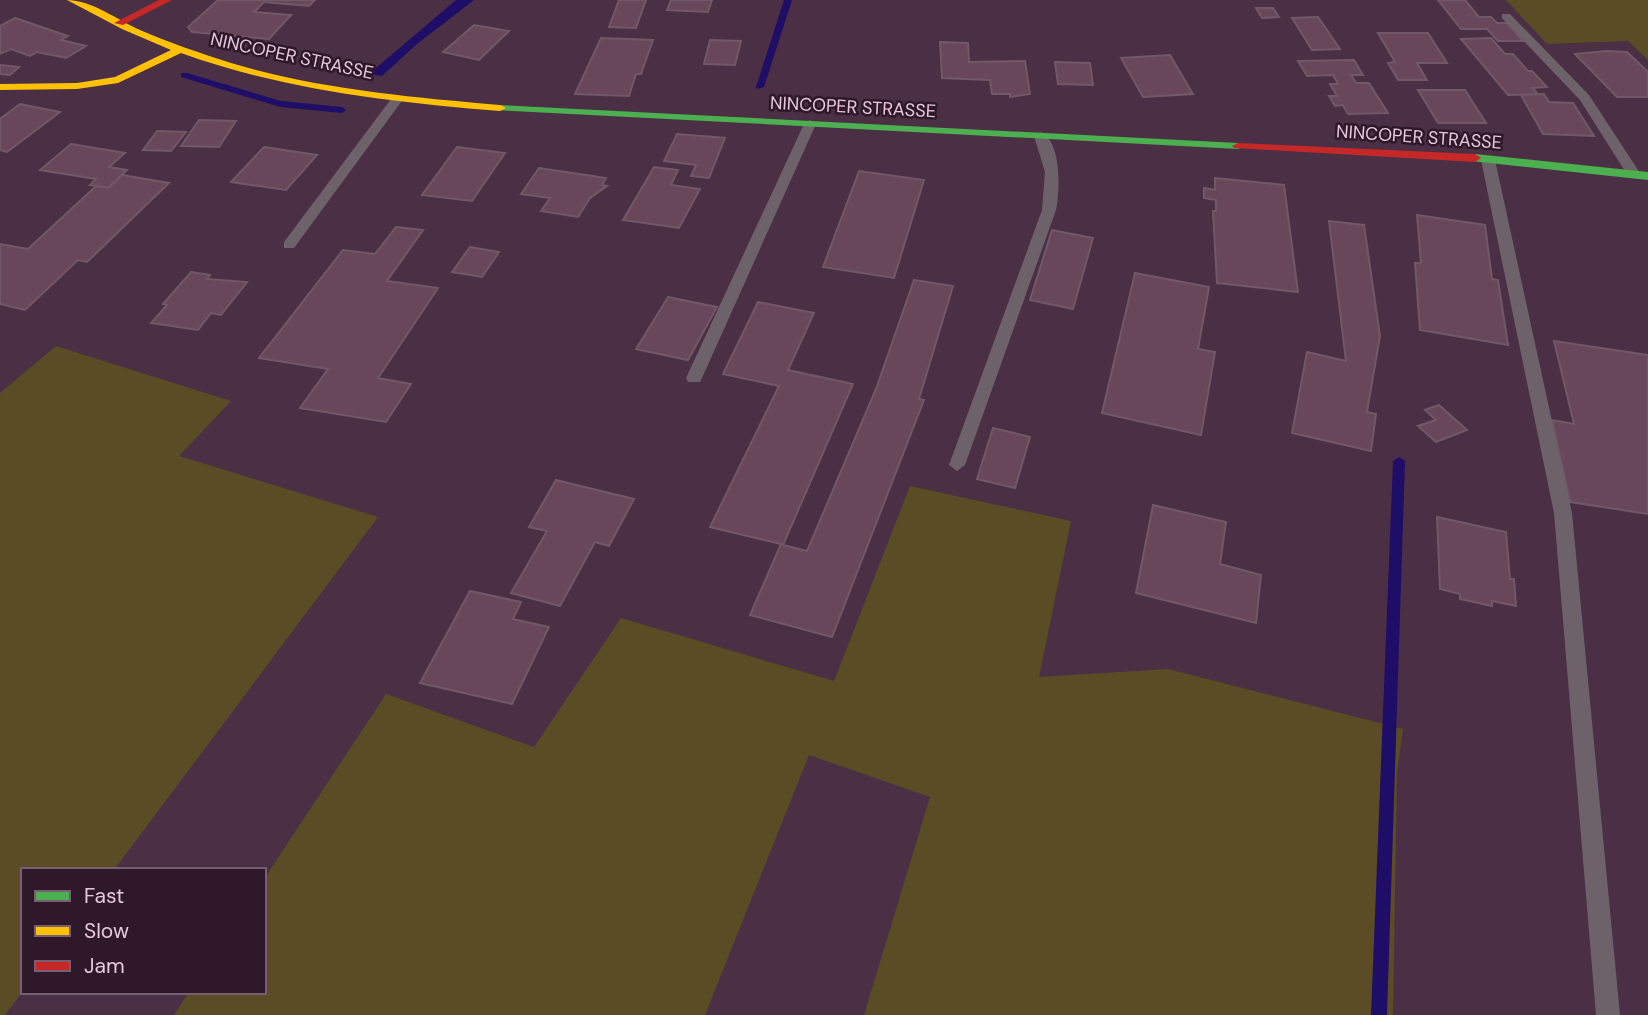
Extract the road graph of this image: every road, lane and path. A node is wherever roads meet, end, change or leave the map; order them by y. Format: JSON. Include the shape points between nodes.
{"nodes":[{"id":1,"x":72,"y":0,"type":"edge"},
{"id":2,"x":167,"y":0,"type":"edge"},
{"id":3,"x":1506,"y":16,"type":"dead end"},
{"id":4,"x":119,"y":23,"type":"junction"},
{"id":5,"x":179,"y":50,"type":"junction"},
{"id":6,"x":0,"y":87,"type":"edge"},
{"id":7,"x":398,"y":98,"type":"junction"},
{"id":8,"x":810,"y":124,"type":"junction"},
{"id":9,"x":1040,"y":136,"type":"junction"},
{"id":10,"x":1488,"y":160,"type":"junction"},
{"id":11,"x":1641,"y":175,"type":"edge"},
{"id":12,"x":289,"y":245,"type":"dead end"},
{"id":13,"x":695,"y":378,"type":"dead end"},
{"id":14,"x":957,"y":465,"type":"dead end"},
{"id":15,"x":1608,"y":1015,"type":"edge"}],
"edges":[{"from":1,"to":4,"type":"main road","name":"NINCOPER STRASSE"},
{"from":2,"to":4,"type":"main road"},
{"from":3,"to":11,"type":"lane","via":[[1585,98]]},
{"from":4,"to":5,"type":"main road","name":"NINCOPER STRASSE"},
{"from":5,"to":6,"type":"main road","via":[[118,80],[77,86]]},
{"from":5,"to":7,"type":"main road","name":"NINCOPER STRASSE","via":[[321,85]]},
{"from":7,"to":8,"type":"main road","name":"NINCOPER STRASSE","via":[[543,111]]},
{"from":7,"to":12,"type":"lane"},
{"from":8,"to":9,"type":"main road","name":"NINCOPER STRASSE"},
{"from":8,"to":13,"type":"lane"},
{"from":9,"to":10,"type":"main road","name":"NINCOPER STRASSE"},
{"from":9,"to":14,"type":"lane","via":[[1052,161],[1055,186],[1049,210]]},
{"from":10,"to":11,"type":"main road","name":"NINCOPER STRASSE"},
{"from":10,"to":15,"type":"lane","via":[[1563,513]]}]}
